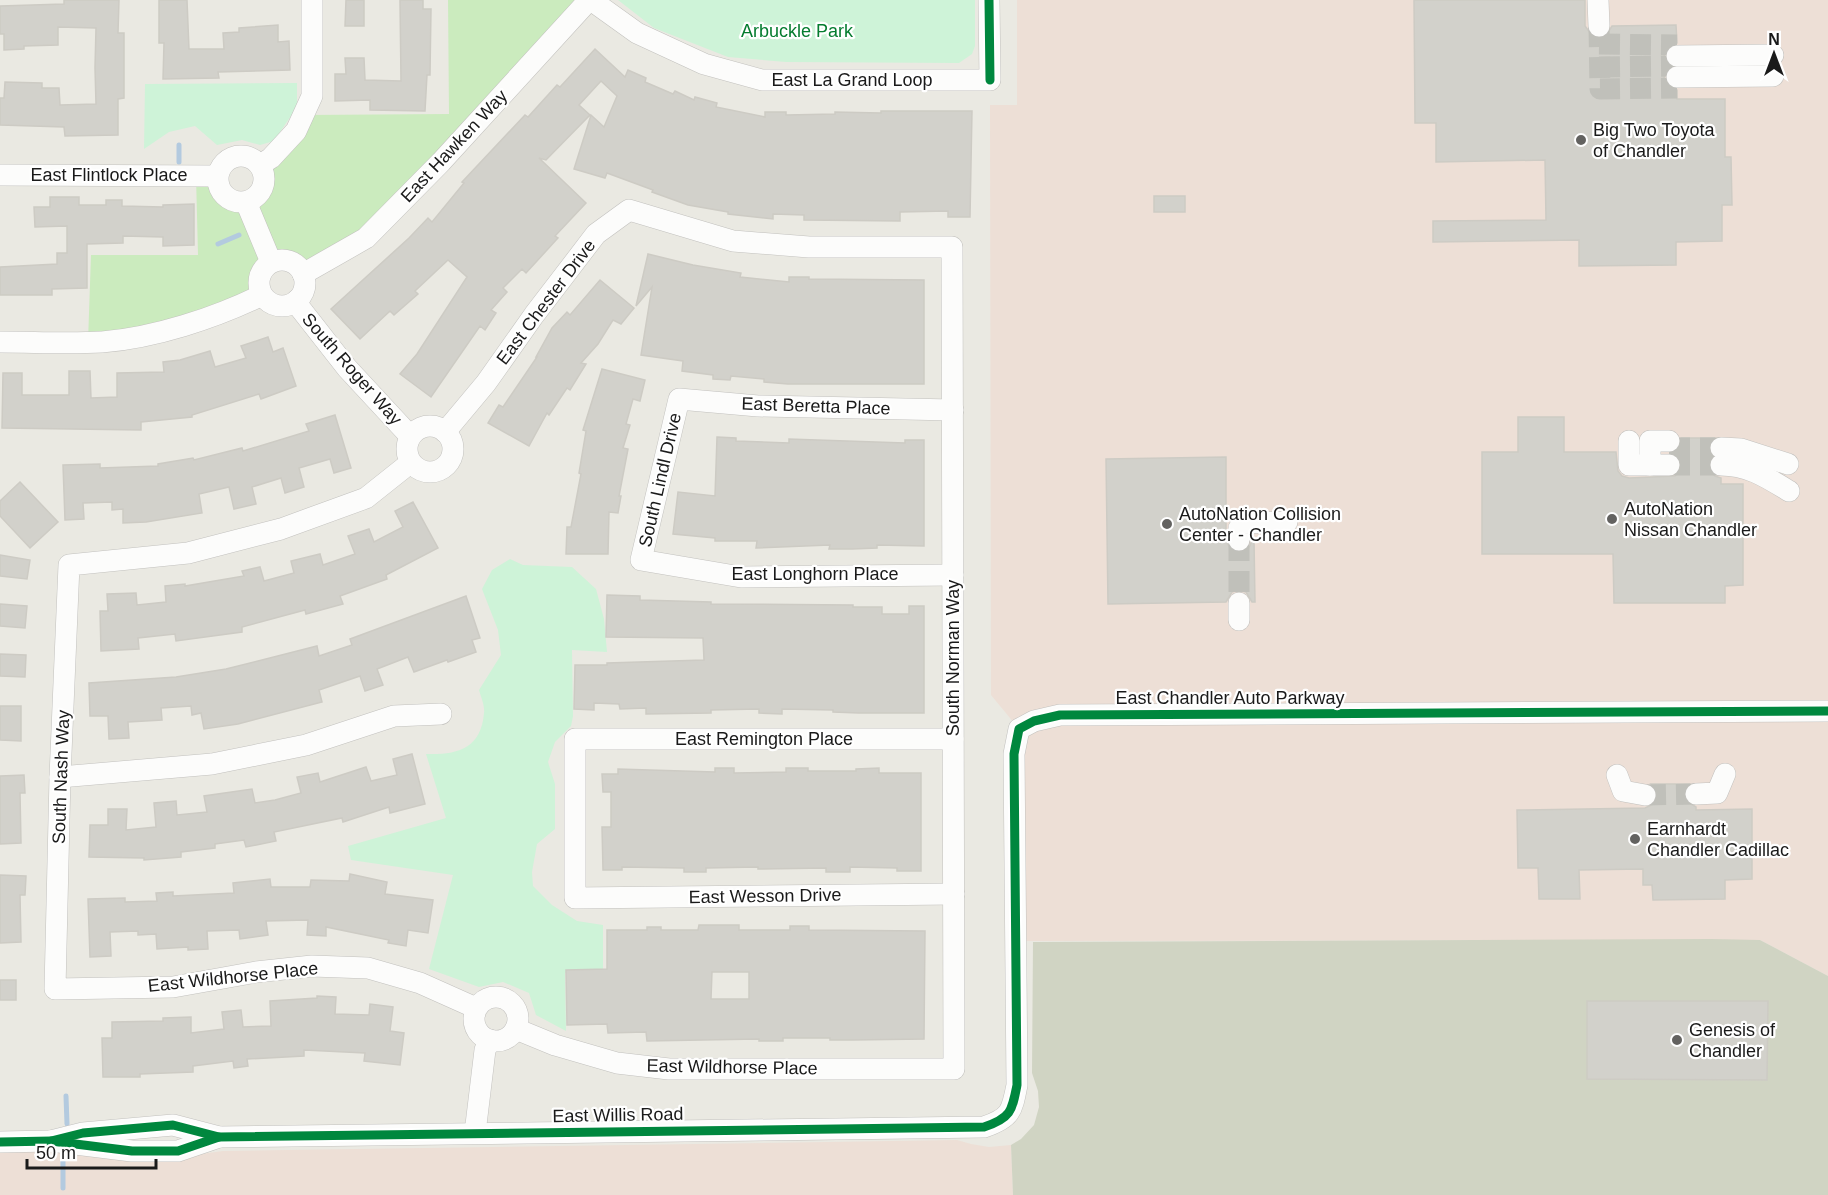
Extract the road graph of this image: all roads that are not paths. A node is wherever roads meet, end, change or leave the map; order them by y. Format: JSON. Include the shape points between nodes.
{"nodes":[{"id":1,"x":312,"y":0,"type":"edge"},
{"id":2,"x":590,"y":0,"type":"edge"},
{"id":3,"x":988,"y":0,"type":"edge"},
{"id":4,"x":1598,"y":0,"type":"edge"},
{"id":5,"x":1599,"y":26,"type":"tunnel mouth"},
{"id":6,"x":1677,"y":66,"type":"joint"},
{"id":7,"x":260,"y":165,"type":"junction"},
{"id":8,"x":0,"y":175,"type":"edge"},
{"id":9,"x":217,"y":176,"type":"junction"},
{"id":10,"x":246,"y":202,"type":"junction"},
{"id":11,"x":952,"y":247,"type":"joint"},
{"id":12,"x":271,"y":262,"type":"junction"},
{"id":13,"x":303,"y":274,"type":"junction"},
{"id":14,"x":261,"y":295,"type":"junction"},
{"id":15,"x":297,"y":300,"type":"junction"},
{"id":16,"x":0,"y":342,"type":"edge"},
{"id":17,"x":679,"y":399,"type":"joint"},
{"id":18,"x":953,"y":410,"type":"junction"},
{"id":19,"x":445,"y":432,"type":"junction"},
{"id":20,"x":410,"y":436,"type":"junction"},
{"id":21,"x":1721,"y":453,"type":"joint"},
{"id":22,"x":410,"y":463,"type":"junction"},
{"id":23,"x":1287,"y":522,"type":"dead end"},
{"id":24,"x":1239,"y":540,"type":"dead end"},
{"id":25,"x":642,"y":560,"type":"joint"},
{"id":26,"x":953,"y":575,"type":"junction"},
{"id":27,"x":1828,"y":711,"type":"edge"},
{"id":28,"x":441,"y":714,"type":"dead end"},
{"id":29,"x":953,"y":740,"type":"junction"},
{"id":30,"x":1617,"y":774,"type":"dead end"},
{"id":31,"x":1725,"y":774,"type":"dead end"},
{"id":32,"x":60,"y":777,"type":"junction"},
{"id":33,"x":1696,"y":794,"type":"tunnel mouth"},
{"id":34,"x":1645,"y":795,"type":"tunnel mouth"},
{"id":35,"x":954,"y":894,"type":"junction"},
{"id":36,"x":575,"y":898,"type":"joint"},
{"id":37,"x":56,"y":989,"type":"joint"},
{"id":38,"x":476,"y":1008,"type":"junction"},
{"id":39,"x":516,"y":1029,"type":"junction"},
{"id":40,"x":490,"y":1040,"type":"junction"},
{"id":41,"x":954,"y":1069,"type":"joint"},
{"id":42,"x":1012,"y":1112,"type":"joint"},
{"id":43,"x":475,"y":1133,"type":"junction"},
{"id":44,"x":0,"y":1142,"type":"edge"}],
"edges":[{"from":1,"to":7,"type":"street","via":[[312,96],[296,131]]},
{"from":2,"to":3,"type":"street","name":"East La Grand Loop","via":[[637,33],[704,64],[762,80],[990,80]]},
{"from":2,"to":13,"type":"street","name":"East Hawken Way","via":[[366,238]]},
{"from":4,"to":5,"type":"street"},
{"from":6,"to":6,"type":"street","via":[[1773,66]]},
{"from":7,"to":9,"type":"street","via":[[247,156],[231,157]]},
{"from":7,"to":10,"type":"street","via":[[263,187]]},
{"from":8,"to":9,"type":"street","name":"East Flintlock Place"},
{"from":9,"to":10,"type":"street","via":[[225,196],[231,201]]},
{"from":10,"to":12,"type":"street"},
{"from":11,"to":18,"type":"street","name":"South Norman Way"},
{"from":11,"to":19,"type":"street","name":"East Chester Drive","via":[[809,247],[733,241],[629,210],[596,234]]},
{"from":12,"to":13,"type":"street","via":[[293,262]]},
{"from":12,"to":14,"type":"street","via":[[260,273]]},
{"from":13,"to":15,"type":"street","via":[[305,288]]},
{"from":14,"to":15,"type":"street","via":[[278,306]]},
{"from":14,"to":16,"type":"street","via":[[238,307],[171,329],[103,342]]},
{"from":15,"to":20,"type":"street","name":"South Roger Way","via":[[347,368]]},
{"from":17,"to":18,"type":"street","name":"East Beretta Place","via":[[758,406]]},
{"from":17,"to":25,"type":"street","name":"South Lindl Drive"},
{"from":18,"to":26,"type":"street","name":"South Norman Way"},
{"from":19,"to":20,"type":"street","via":[[438,427],[423,427]]},
{"from":19,"to":22,"type":"street","via":[[453,453],[445,467],[423,472]]},
{"from":20,"to":22,"type":"street","via":[[406,449]]},
{"from":21,"to":21,"type":"street","via":[[1737,465],[1758,472],[1789,471],[1754,444]]},
{"from":22,"to":32,"type":"street","name":"South Nash Way","via":[[366,498],[281,529],[188,553],[69,565]]},
{"from":23,"to":24,"type":"street","via":[[1244,524],[1239,528]]},
{"from":25,"to":26,"type":"street","name":"East Longhorn Place","via":[[741,577]]},
{"from":26,"to":29,"type":"street","name":"South Norman Way"},
{"from":27,"to":42,"type":"street","name":"East Chandler Auto Parkway","via":[[1060,715],[1034,721],[1019,729],[1014,754],[1017,1085]]},
{"from":28,"to":32,"type":"street","via":[[394,717],[306,745],[212,764]]},
{"from":29,"to":35,"type":"street","name":"South Norman Way"},
{"from":29,"to":36,"type":"street","name":"East Remington Place","via":[[575,740]]},
{"from":30,"to":34,"type":"street","via":[[1623,791]]},
{"from":31,"to":33,"type":"street","via":[[1717,794]]},
{"from":32,"to":37,"type":"street","name":"South Nash Way"},
{"from":35,"to":36,"type":"street","name":"East Wesson Drive"},
{"from":35,"to":41,"type":"street","name":"South Norman Way"},
{"from":37,"to":38,"type":"street","name":"East Wildhorse Place","via":[[173,987],[312,966],[368,968],[420,983]]},
{"from":38,"to":39,"type":"street","via":[[486,998],[507,999],[516,1009]]},
{"from":38,"to":40,"type":"street","via":[[475,1027]]},
{"from":39,"to":40,"type":"street","via":[[505,1039]]},
{"from":39,"to":41,"type":"street","name":"East Wildhorse Place","via":[[617,1063],[669,1069]]},
{"from":40,"to":43,"type":"street","via":[[485,1050]]},
{"from":42,"to":43,"type":"street","name":"East Willis Road","via":[[984,1127]]},
{"from":43,"to":44,"type":"street","name":"East Willis Road","via":[[211,1137],[173,1125],[83,1133],[51,1141]]}]}
